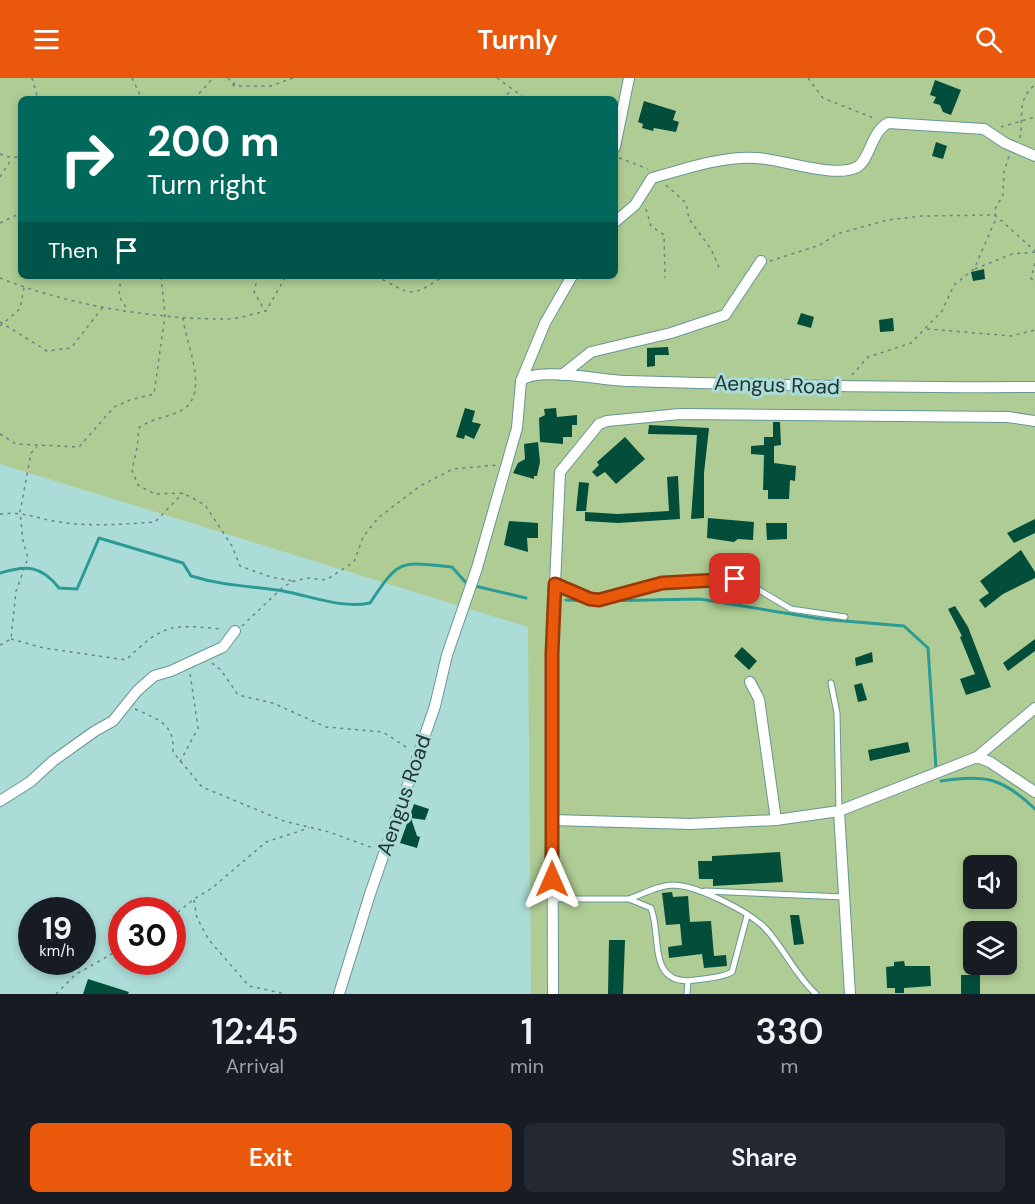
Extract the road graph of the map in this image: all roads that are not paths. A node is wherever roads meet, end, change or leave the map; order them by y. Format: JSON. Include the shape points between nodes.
{"nodes":[{"id":1,"x":630,"y":78,"type":"edge"},
{"id":2,"x":618,"y":133,"type":"edge"},
{"id":3,"x":1035,"y":156,"type":"edge"},
{"id":4,"x":618,"y":219,"type":"edge"},
{"id":5,"x":761,"y":261,"type":"road end"},
{"id":6,"x":570,"y":279,"type":"edge"},
{"id":7,"x":562,"y":375,"type":"junction"},
{"id":8,"x":521,"y":381,"type":"junction"},
{"id":9,"x":1035,"y":387,"type":"edge"},
{"id":10,"x":1035,"y":421,"type":"edge"},
{"id":11,"x":555,"y":584,"type":"junction"},
{"id":12,"x":845,"y":616,"type":"dead end"},
{"id":13,"x":235,"y":631,"type":"road end"},
{"id":14,"x":750,"y":682,"type":"dead end"},
{"id":15,"x":831,"y":683,"type":"dead end"},
{"id":16,"x":1035,"y":708,"type":"edge"},
{"id":17,"x":977,"y":757,"type":"junction"},
{"id":18,"x":1035,"y":792,"type":"edge"},
{"id":19,"x":0,"y":801,"type":"edge"},
{"id":20,"x":839,"y":811,"type":"junction"},
{"id":21,"x":552,"y":820,"type":"junction"},
{"id":22,"x":776,"y":820,"type":"junction"},
{"id":23,"x":700,"y":891,"type":"junction"},
{"id":24,"x":844,"y":897,"type":"junction"},
{"id":25,"x":552,"y":898,"type":"junction"},
{"id":26,"x":629,"y":899,"type":"junction"},
{"id":27,"x":747,"y":916,"type":"junction"},
{"id":28,"x":688,"y":981,"type":"junction"},
{"id":29,"x":339,"y":994,"type":"edge"},
{"id":30,"x":553,"y":994,"type":"edge"},
{"id":31,"x":687,"y":994,"type":"edge"},
{"id":32,"x":816,"y":994,"type":"edge"},
{"id":33,"x":850,"y":994,"type":"edge"}],
"edges":[{"from":1,"to":2,"type":"street"},
{"from":3,"to":4,"type":"street","via":[[984,129],[888,123],[880,128],[860,166],[850,170],[755,158],[709,163],[657,177]]},
{"from":5,"to":7,"type":"street","via":[[725,315],[591,352]]},
{"from":6,"to":8,"type":"street","via":[[545,323]]},
{"from":7,"to":8,"type":"street","name":"Aengus Road","via":[[531,375]]},
{"from":7,"to":9,"type":"street","name":"Aengus Road","via":[[609,381],[842,387]]},
{"from":8,"to":29,"type":"street","name":"Aengus Road","via":[[517,428],[474,579]]},
{"from":10,"to":11,"type":"street","via":[[1008,417],[680,414],[599,423],[560,472]]},
{"from":11,"to":12,"type":"lane","via":[[599,600],[662,583],[741,580],[792,609]]},
{"from":11,"to":21,"type":"street"},
{"from":13,"to":19,"type":"street","via":[[223,647],[154,676],[113,721]]},
{"from":14,"to":22,"type":"street","via":[[759,699]]},
{"from":15,"to":20,"type":"lane","via":[[837,713]]},
{"from":16,"to":17,"type":"street"},
{"from":17,"to":18,"type":"street"},
{"from":17,"to":20,"type":"street"},
{"from":20,"to":22,"type":"street"},
{"from":20,"to":24,"type":"street"},
{"from":21,"to":22,"type":"street","via":[[662,824]]},
{"from":21,"to":25,"type":"street"},
{"from":23,"to":24,"type":"lane"},
{"from":23,"to":26,"type":"lane","via":[[674,885]]},
{"from":23,"to":27,"type":"lane"},
{"from":24,"to":33,"type":"street"},
{"from":25,"to":26,"type":"lane"},
{"from":25,"to":30,"type":"street"},
{"from":26,"to":28,"type":"lane","via":[[651,908],[662,967],[675,981]]},
{"from":27,"to":28,"type":"lane","via":[[732,972]]},
{"from":27,"to":32,"type":"lane","via":[[764,928],[803,983]]},
{"from":28,"to":31,"type":"lane"}]}
